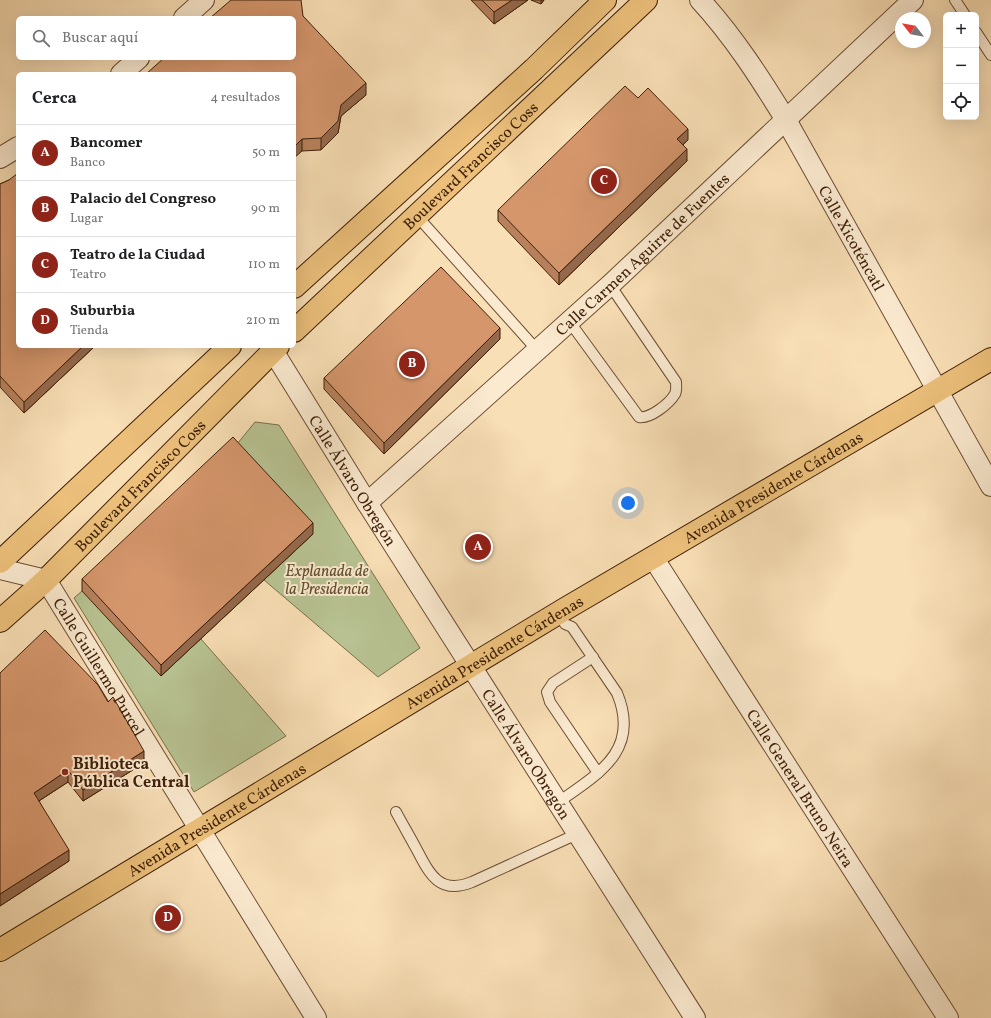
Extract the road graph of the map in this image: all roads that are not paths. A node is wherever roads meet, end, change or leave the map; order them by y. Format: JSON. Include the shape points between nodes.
{"nodes":[{"id":1,"x":204,"y":0,"type":"edge"},
{"id":2,"x":605,"y":0,"type":"edge"},
{"id":3,"x":646,"y":0,"type":"edge"},
{"id":4,"x":700,"y":0,"type":"edge"},
{"id":5,"x":913,"y":0,"type":"edge"},
{"id":6,"x":955,"y":0,"type":"edge"},
{"id":7,"x":963,"y":12,"type":"edge"},
{"id":8,"x":186,"y":16,"type":"edge"},
{"id":9,"x":979,"y":37,"type":"edge"},
{"id":10,"x":991,"y":55,"type":"edge"},
{"id":11,"x":137,"y":60,"type":"edge"},
{"id":12,"x":534,"y":69,"type":"junction"},
{"id":13,"x":123,"y":72,"type":"edge"},
{"id":14,"x":553,"y":88,"type":"junction"},
{"id":15,"x":786,"y":120,"type":"junction"},
{"id":16,"x":16,"y":148,"type":"edge"},
{"id":17,"x":0,"y":158,"type":"edge"},
{"id":18,"x":417,"y":216,"type":"junction"},
{"id":19,"x":296,"y":285,"type":"edge"},
{"id":20,"x":610,"y":285,"type":"junction"},
{"id":21,"x":569,"y":321,"type":"junction"},
{"id":22,"x":296,"y":329,"type":"edge"},
{"id":23,"x":228,"y":348,"type":"edge"},
{"id":24,"x":273,"y":348,"type":"edge"},
{"id":25,"x":537,"y":350,"type":"junction"},
{"id":26,"x":991,"y":359,"type":"edge"},
{"id":27,"x":938,"y":391,"type":"junction"},
{"id":28,"x":991,"y":486,"type":"edge"},
{"id":29,"x":367,"y":503,"type":"junction"},
{"id":30,"x":654,"y":559,"type":"junction"},
{"id":31,"x":0,"y":562,"type":"edge"},
{"id":32,"x":0,"y":569,"type":"edge"},
{"id":33,"x":46,"y":580,"type":"junction"},
{"id":34,"x":565,"y":617,"type":"junction"},
{"id":35,"x":0,"y":621,"type":"edge"},
{"id":36,"x":593,"y":657,"type":"junction"},
{"id":37,"x":471,"y":667,"type":"junction"},
{"id":38,"x":598,"y":773,"type":"junction"},
{"id":39,"x":557,"y":803,"type":"junction"},
{"id":40,"x":396,"y":812,"type":"dead end"},
{"id":41,"x":200,"y":829,"type":"junction"},
{"id":42,"x":577,"y":834,"type":"junction"},
{"id":43,"x":0,"y":950,"type":"edge"},
{"id":44,"x":316,"y":1018,"type":"edge"},
{"id":45,"x":695,"y":1018,"type":"edge"},
{"id":46,"x":948,"y":1018,"type":"edge"}],
"edges":[{"from":1,"to":8,"type":"street"},
{"from":2,"to":12,"type":"main road","name":"Boulevard Francisco Coss"},
{"from":3,"to":14,"type":"main road","name":"Boulevard Francisco Coss"},
{"from":4,"to":15,"type":"street","name":"Calle Xicoténcatl","via":[[749,61]]},
{"from":5,"to":15,"type":"street","name":"Calle Carmen Aguirre de Fuentes"},
{"from":6,"to":7,"type":"lane"},
{"from":9,"to":10,"type":"lane"},
{"from":11,"to":13,"type":"street"},
{"from":12,"to":14,"type":"lane"},
{"from":12,"to":19,"type":"main road","name":"Boulevard Francisco Coss"},
{"from":14,"to":18,"type":"main road","name":"Boulevard Francisco Coss"},
{"from":15,"to":20,"type":"street","name":"Calle Carmen Aguirre de Fuentes"},
{"from":15,"to":27,"type":"street","name":"Calle Xicoténcatl"},
{"from":16,"to":17,"type":"street"},
{"from":18,"to":22,"type":"main road","name":"Boulevard Francisco Coss"},
{"from":18,"to":25,"type":"lane"},
{"from":20,"to":21,"type":"street","name":"Calle Carmen Aguirre de Fuentes"},
{"from":20,"to":21,"type":"lane","via":[[676,382],[677,389],[670,401],[649,416],[638,417]]},
{"from":21,"to":25,"type":"street","name":"Calle Carmen Aguirre de Fuentes"},
{"from":23,"to":31,"type":"main road"},
{"from":24,"to":29,"type":"street","name":"Calle Álvaro Obregón"},
{"from":24,"to":33,"type":"main road","name":"Boulevard Francisco Coss"},
{"from":25,"to":29,"type":"street","name":"Calle Carmen Aguirre de Fuentes"},
{"from":26,"to":27,"type":"main road","name":"Avenida Presidente Cárdenas"},
{"from":27,"to":28,"type":"street","name":"Calle Xicoténcatl"},
{"from":27,"to":30,"type":"main road","name":"Avenida Presidente Cárdenas"},
{"from":29,"to":37,"type":"street","name":"Calle Álvaro Obregón"},
{"from":30,"to":34,"type":"main road","name":"Avenida Presidente Cárdenas"},
{"from":30,"to":46,"type":"street","name":"Calle General Bruno Neira"},
{"from":32,"to":33,"type":"street","name":"Calle Guillermo Purcel"},
{"from":33,"to":35,"type":"main road","name":"Boulevard Francisco Coss"},
{"from":33,"to":41,"type":"street","name":"Calle Guillermo Purcel"},
{"from":34,"to":36,"type":"lane"},
{"from":34,"to":37,"type":"main road","name":"Avenida Presidente Cárdenas"},
{"from":36,"to":38,"type":"lane","via":[[617,693],[624,717],[624,730],[617,751],[609,764]]},
{"from":36,"to":38,"type":"lane","via":[[553,683],[547,692],[550,702]]},
{"from":37,"to":39,"type":"street","name":"Calle Álvaro Obregón"},
{"from":37,"to":41,"type":"main road","name":"Avenida Presidente Cárdenas"},
{"from":38,"to":39,"type":"lane"},
{"from":39,"to":42,"type":"street","name":"Calle Álvaro Obregón"},
{"from":40,"to":42,"type":"lane","via":[[429,873],[449,886],[462,886],[472,882]]},
{"from":41,"to":43,"type":"main road","name":"Avenida Presidente Cárdenas"},
{"from":41,"to":44,"type":"street","name":"Calle Guillermo Purcel"},
{"from":42,"to":45,"type":"street","name":"Calle Álvaro Obregón"}]}
